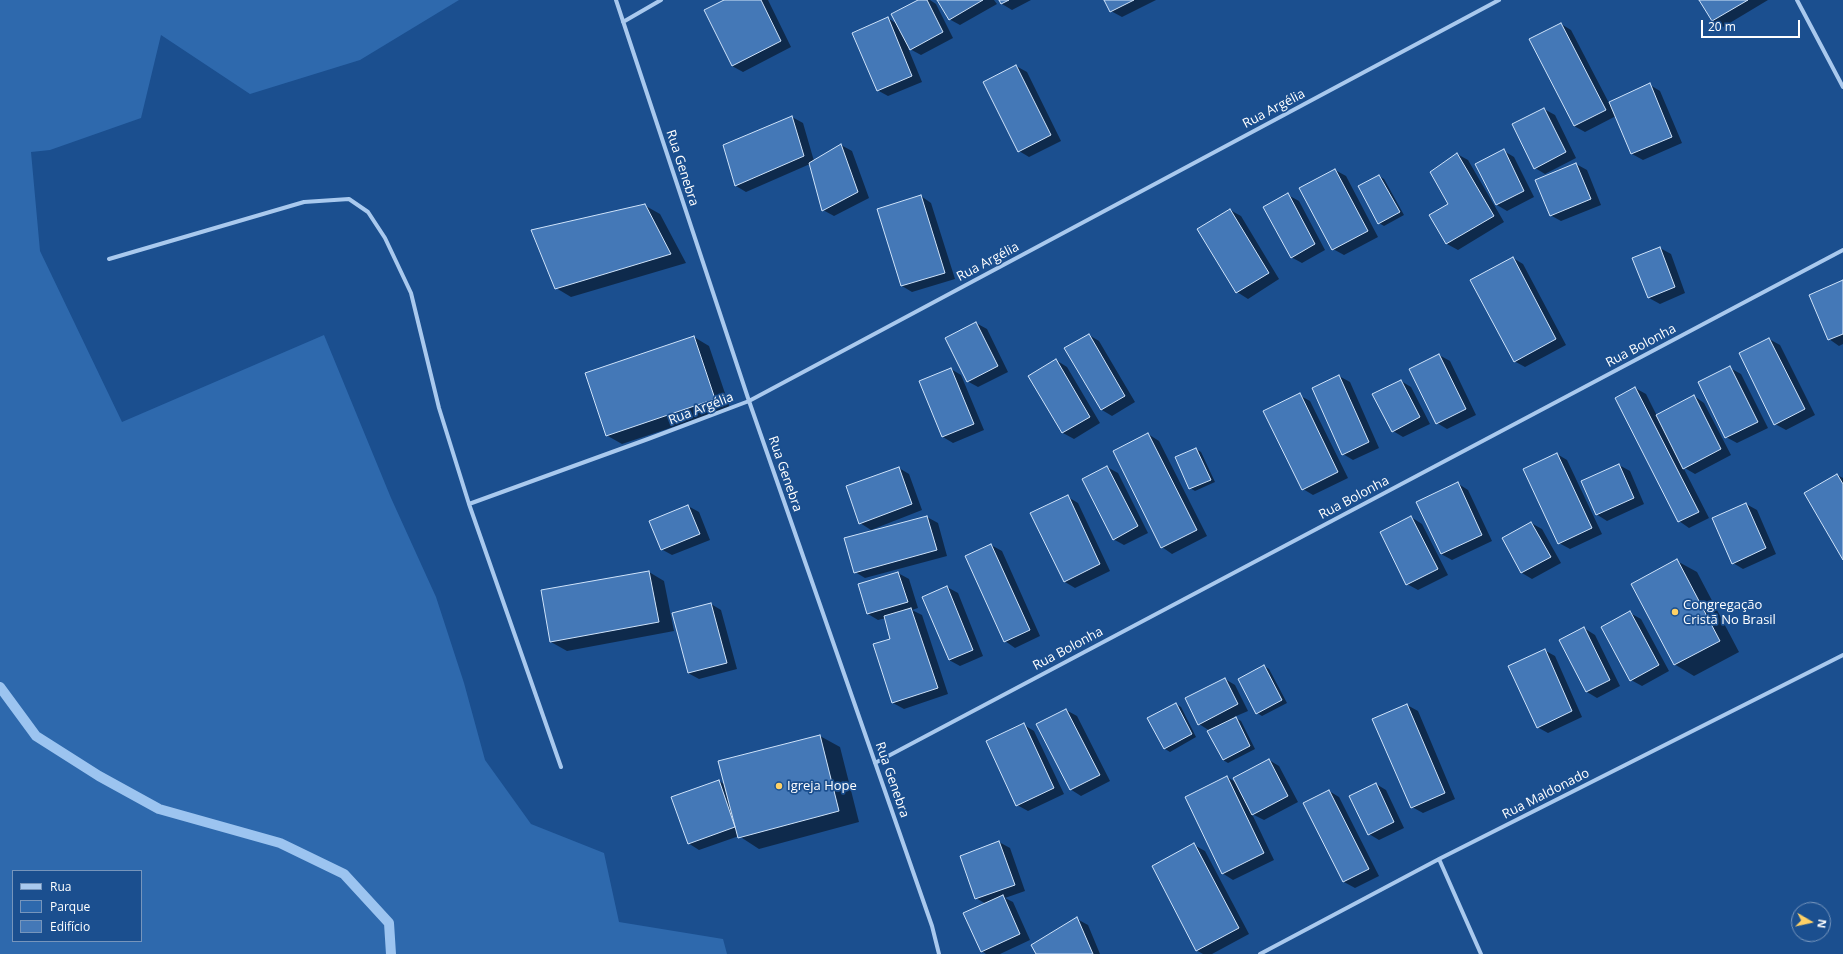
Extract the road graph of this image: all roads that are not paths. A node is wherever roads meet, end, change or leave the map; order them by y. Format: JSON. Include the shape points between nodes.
{"nodes":[{"id":1,"x":616,"y":0,"type":"edge"},
{"id":2,"x":661,"y":0,"type":"edge"},
{"id":3,"x":1499,"y":0,"type":"edge"},
{"id":4,"x":1797,"y":0,"type":"edge"},
{"id":5,"x":623,"y":22,"type":"junction"},
{"id":6,"x":1843,"y":87,"type":"edge"},
{"id":7,"x":1843,"y":250,"type":"edge"},
{"id":8,"x":109,"y":259,"type":"dead end"},
{"id":9,"x":749,"y":401,"type":"junction"},
{"id":10,"x":469,"y":504,"type":"junction"},
{"id":11,"x":1843,"y":655,"type":"edge"},
{"id":12,"x":875,"y":763,"type":"junction"},
{"id":13,"x":561,"y":767,"type":"dead end"},
{"id":14,"x":1439,"y":859,"type":"junction"},
{"id":15,"x":939,"y":954,"type":"edge"},
{"id":16,"x":1260,"y":954,"type":"edge"},
{"id":17,"x":1481,"y":954,"type":"edge"}],
"edges":[{"from":1,"to":5,"type":"street","name":"Rua Genebra"},
{"from":2,"to":5,"type":"street"},
{"from":3,"to":9,"type":"street","name":"Rua Argélia"},
{"from":4,"to":6,"type":"street"},
{"from":5,"to":9,"type":"street","name":"Rua Genebra"},
{"from":7,"to":12,"type":"street","name":"Rua Bolonha"},
{"from":8,"to":10,"type":"street","via":[[304,202],[349,199],[368,212],[385,238],[411,293],[439,408]]},
{"from":9,"to":10,"type":"street","name":"Rua Argélia"},
{"from":9,"to":12,"type":"street","name":"Rua Genebra"},
{"from":10,"to":13,"type":"street"},
{"from":11,"to":14,"type":"street","name":"Rua Maldonado"},
{"from":12,"to":15,"type":"street","name":"Rua Genebra","via":[[932,926]]},
{"from":14,"to":16,"type":"street","name":"Rua Maldonado"},
{"from":14,"to":17,"type":"street"}]}
